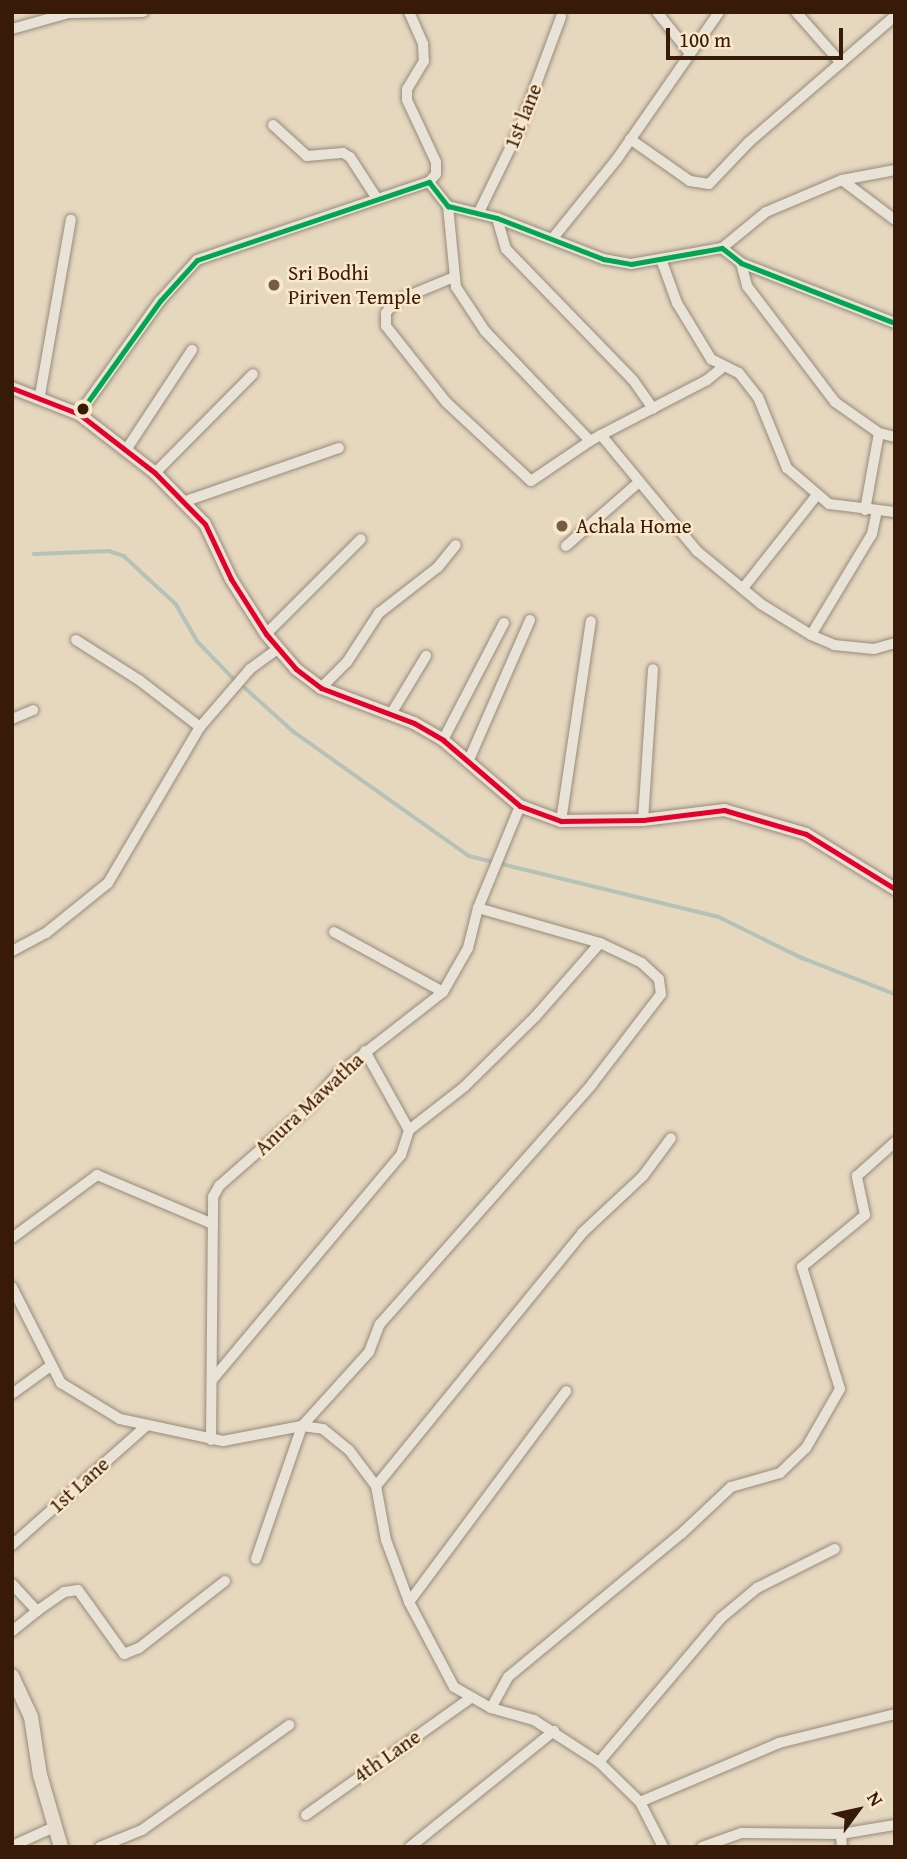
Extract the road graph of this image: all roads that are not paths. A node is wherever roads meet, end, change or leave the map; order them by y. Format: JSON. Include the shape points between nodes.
{"nodes":[{"id":1,"x":143,"y":12,"type":"edge"},
{"id":2,"x":409,"y":12,"type":"edge"},
{"id":3,"x":657,"y":12,"type":"edge"},
{"id":4,"x":702,"y":12,"type":"edge"},
{"id":5,"x":719,"y":12,"type":"edge"},
{"id":6,"x":796,"y":12,"type":"edge"},
{"id":7,"x":57,"y":14,"type":"edge"},
{"id":8,"x":895,"y":16,"type":"edge"},
{"id":9,"x":561,"y":17,"type":"dead end"},
{"id":10,"x":709,"y":23,"type":"junction"},
{"id":11,"x":12,"y":29,"type":"edge"},
{"id":12,"x":688,"y":51,"type":"junction"},
{"id":13,"x":841,"y":63,"type":"junction"},
{"id":14,"x":273,"y":125,"type":"dead end"},
{"id":15,"x":630,"y":139,"type":"junction"},
{"id":16,"x":895,"y":170,"type":"edge"},
{"id":17,"x":842,"y":180,"type":"junction"},
{"id":18,"x":429,"y":182,"type":"junction"},
{"id":19,"x":376,"y":197,"type":"junction"},
{"id":20,"x":448,"y":206,"type":"junction"},
{"id":21,"x":479,"y":212,"type":"junction"},
{"id":22,"x":497,"y":218,"type":"junction"},
{"id":23,"x":71,"y":220,"type":"dead end"},
{"id":24,"x":895,"y":220,"type":"edge"},
{"id":25,"x":553,"y":238,"type":"junction"},
{"id":26,"x":722,"y":248,"type":"junction"},
{"id":27,"x":661,"y":258,"type":"junction"},
{"id":28,"x":741,"y":263,"type":"junction"},
{"id":29,"x":454,"y":277,"type":"junction"},
{"id":30,"x":895,"y":323,"type":"edge"},
{"id":31,"x":192,"y":349,"type":"dead end"},
{"id":32,"x":722,"y":368,"type":"junction"},
{"id":33,"x":253,"y":374,"type":"dead end"},
{"id":34,"x":12,"y":388,"type":"edge"},
{"id":35,"x":40,"y":395,"type":"junction"},
{"id":36,"x":653,"y":409,"type":"junction"},
{"id":37,"x":79,"y":414,"type":"junction"},
{"id":38,"x":878,"y":433,"type":"junction"},
{"id":39,"x":601,"y":435,"type":"junction"},
{"id":40,"x":895,"y":437,"type":"edge"},
{"id":41,"x":590,"y":442,"type":"junction"},
{"id":42,"x":340,"y":448,"type":"dead end"},
{"id":43,"x":126,"y":450,"type":"junction"},
{"id":44,"x":155,"y":473,"type":"junction"},
{"id":45,"x":639,"y":482,"type":"junction"},
{"id":46,"x":816,"y":496,"type":"junction"},
{"id":47,"x":183,"y":502,"type":"junction"},
{"id":48,"x":865,"y":510,"type":"junction"},
{"id":49,"x":877,"y":511,"type":"junction"},
{"id":50,"x":895,"y":512,"type":"edge"},
{"id":51,"x":361,"y":539,"type":"dead end"},
{"id":52,"x":456,"y":545,"type":"dead end"},
{"id":53,"x":566,"y":546,"type":"dead end"},
{"id":54,"x":744,"y":587,"type":"junction"},
{"id":55,"x":530,"y":620,"type":"dead end"},
{"id":56,"x":591,"y":621,"type":"dead end"},
{"id":57,"x":504,"y":623,"type":"dead end"},
{"id":58,"x":266,"y":634,"type":"junction"},
{"id":59,"x":811,"y":635,"type":"junction"},
{"id":60,"x":76,"y":640,"type":"dead end"},
{"id":61,"x":895,"y":643,"type":"edge"},
{"id":62,"x":278,"y":649,"type":"junction"},
{"id":63,"x":426,"y":656,"type":"dead end"},
{"id":64,"x":653,"y":669,"type":"dead end"},
{"id":65,"x":321,"y":688,"type":"junction"},
{"id":66,"x":33,"y":710,"type":"dead end"},
{"id":67,"x":391,"y":714,"type":"junction"},
{"id":68,"x":12,"y":719,"type":"edge"},
{"id":69,"x":201,"y":727,"type":"junction"},
{"id":70,"x":443,"y":740,"type":"junction"},
{"id":71,"x":468,"y":762,"type":"junction"},
{"id":72,"x":520,"y":806,"type":"junction"},
{"id":73,"x":643,"y":820,"type":"junction"},
{"id":74,"x":561,"y":821,"type":"junction"},
{"id":75,"x":895,"y":889,"type":"edge"},
{"id":76,"x":478,"y":908,"type":"junction"},
{"id":77,"x":334,"y":932,"type":"dead end"},
{"id":78,"x":600,"y":943,"type":"junction"},
{"id":79,"x":12,"y":951,"type":"edge"},
{"id":80,"x":443,"y":992,"type":"junction"},
{"id":81,"x":365,"y":1051,"type":"junction"},
{"id":82,"x":410,"y":1130,"type":"junction"},
{"id":83,"x":671,"y":1138,"type":"dead end"},
{"id":84,"x":895,"y":1142,"type":"edge"},
{"id":85,"x":213,"y":1224,"type":"junction"},
{"id":86,"x":12,"y":1238,"type":"edge"},
{"id":87,"x":12,"y":1287,"type":"edge"},
{"id":88,"x":49,"y":1367,"type":"junction"},
{"id":89,"x":212,"y":1380,"type":"junction"},
{"id":90,"x":566,"y":1391,"type":"dead end"},
{"id":91,"x":12,"y":1394,"type":"edge"},
{"id":92,"x":146,"y":1426,"type":"junction"},
{"id":93,"x":302,"y":1426,"type":"junction"},
{"id":94,"x":211,"y":1440,"type":"junction"},
{"id":95,"x":376,"y":1486,"type":"junction"},
{"id":96,"x":12,"y":1545,"type":"edge"},
{"id":97,"x":835,"y":1549,"type":"dead end"},
{"id":98,"x":256,"y":1559,"type":"dead end"},
{"id":99,"x":225,"y":1581,"type":"dead end"},
{"id":100,"x":12,"y":1584,"type":"edge"},
{"id":101,"x":409,"y":1602,"type":"junction"},
{"id":102,"x":37,"y":1611,"type":"junction"},
{"id":103,"x":12,"y":1631,"type":"edge"},
{"id":104,"x":12,"y":1676,"type":"edge"},
{"id":105,"x":469,"y":1699,"type":"junction"},
{"id":106,"x":491,"y":1708,"type":"junction"},
{"id":107,"x":895,"y":1714,"type":"edge"},
{"id":108,"x":289,"y":1726,"type":"dead end"},
{"id":109,"x":554,"y":1731,"type":"junction"},
{"id":110,"x":599,"y":1762,"type":"junction"},
{"id":111,"x":640,"y":1802,"type":"junction"},
{"id":112,"x":306,"y":1815,"type":"dead end"},
{"id":113,"x":895,"y":1825,"type":"edge"},
{"id":114,"x":54,"y":1827,"type":"junction"},
{"id":115,"x":841,"y":1834,"type":"junction"},
{"id":116,"x":12,"y":1846,"type":"edge"},
{"id":117,"x":61,"y":1847,"type":"edge"},
{"id":118,"x":100,"y":1847,"type":"edge"},
{"id":119,"x":410,"y":1847,"type":"edge"},
{"id":120,"x":663,"y":1847,"type":"edge"},
{"id":121,"x":702,"y":1847,"type":"edge"},
{"id":122,"x":842,"y":1847,"type":"edge"}],
"edges":[{"from":1,"to":7,"type":"street"},
{"from":2,"to":18,"type":"street","via":[[423,44],[424,61],[407,89],[407,100],[436,162],[436,174]]},
{"from":3,"to":12,"type":"street"},
{"from":4,"to":10,"type":"street"},
{"from":5,"to":10,"type":"street"},
{"from":6,"to":13,"type":"street"},
{"from":7,"to":11,"type":"street"},
{"from":8,"to":13,"type":"street"},
{"from":9,"to":21,"type":"street","name":"1st lane","via":[[519,130]]},
{"from":10,"to":12,"type":"street"},
{"from":12,"to":15,"type":"street"},
{"from":13,"to":15,"type":"street","via":[[749,142],[709,184],[690,181]]},
{"from":14,"to":19,"type":"street","via":[[307,156],[343,153],[350,157]]},
{"from":15,"to":25,"type":"street"},
{"from":16,"to":17,"type":"street"},
{"from":17,"to":24,"type":"street"},
{"from":17,"to":26,"type":"street","via":[[766,212]]},
{"from":18,"to":19,"type":"street"},
{"from":18,"to":20,"type":"street"},
{"from":19,"to":37,"type":"street","via":[[197,260],[160,301]]},
{"from":20,"to":21,"type":"street"},
{"from":20,"to":29,"type":"street"},
{"from":21,"to":22,"type":"street"},
{"from":22,"to":25,"type":"street"},
{"from":22,"to":36,"type":"street","via":[[506,249],[634,380]]},
{"from":23,"to":35,"type":"street"},
{"from":25,"to":27,"type":"street","via":[[603,259],[631,264]]},
{"from":26,"to":27,"type":"street"},
{"from":26,"to":28,"type":"street"},
{"from":27,"to":32,"type":"street","via":[[677,303],[711,359]]},
{"from":28,"to":30,"type":"street"},
{"from":28,"to":38,"type":"street","via":[[747,286],[835,402]]},
{"from":29,"to":41,"type":"street","via":[[485,331]]},
{"from":29,"to":41,"type":"street","via":[[394,303],[386,313],[386,326],[446,402],[531,481]]},
{"from":31,"to":43,"type":"street"},
{"from":32,"to":36,"type":"street"},
{"from":32,"to":46,"type":"street","via":[[739,373],[758,397],[787,468]]},
{"from":33,"to":44,"type":"street"},
{"from":34,"to":35,"type":"main road"},
{"from":35,"to":37,"type":"main road"},
{"from":36,"to":39,"type":"street"},
{"from":37,"to":43,"type":"main road"},
{"from":38,"to":40,"type":"street"},
{"from":38,"to":48,"type":"street"},
{"from":39,"to":41,"type":"street"},
{"from":39,"to":45,"type":"street"},
{"from":42,"to":47,"type":"street"},
{"from":43,"to":44,"type":"main road"},
{"from":44,"to":47,"type":"main road"},
{"from":45,"to":53,"type":"street"},
{"from":45,"to":54,"type":"street","via":[[697,551]]},
{"from":46,"to":48,"type":"street"},
{"from":46,"to":54,"type":"street"},
{"from":47,"to":58,"type":"main road","via":[[205,524],[231,579]]},
{"from":48,"to":49,"type":"street"},
{"from":49,"to":50,"type":"street"},
{"from":49,"to":59,"type":"street","via":[[872,534]]},
{"from":51,"to":58,"type":"street"},
{"from":52,"to":65,"type":"street","via":[[438,568],[379,613],[347,662]]},
{"from":54,"to":59,"type":"street","via":[[761,604]]},
{"from":55,"to":71,"type":"street"},
{"from":56,"to":74,"type":"street"},
{"from":57,"to":70,"type":"street"},
{"from":58,"to":62,"type":"main road"},
{"from":59,"to":61,"type":"street","via":[[834,645],[874,649]]},
{"from":60,"to":69,"type":"street"},
{"from":62,"to":65,"type":"main road"},
{"from":62,"to":69,"type":"street","via":[[250,669]]},
{"from":63,"to":67,"type":"street"},
{"from":64,"to":73,"type":"street"},
{"from":65,"to":67,"type":"main road"},
{"from":66,"to":68,"type":"street"},
{"from":67,"to":70,"type":"main road"},
{"from":69,"to":79,"type":"street","via":[[108,883],[46,933]]},
{"from":70,"to":71,"type":"main road"},
{"from":71,"to":72,"type":"main road"},
{"from":72,"to":74,"type":"main road"},
{"from":72,"to":76,"type":"street","name":"Anura Mawatha"},
{"from":73,"to":74,"type":"main road"},
{"from":73,"to":75,"type":"main road","via":[[724,810],[806,834]]},
{"from":76,"to":78,"type":"street"},
{"from":76,"to":80,"type":"street","name":"Anura Mawatha","via":[[468,948]]},
{"from":77,"to":80,"type":"street"},
{"from":78,"to":82,"type":"street","via":[[499,1052]]},
{"from":78,"to":93,"type":"street","via":[[642,963],[659,979],[661,993],[592,1084],[380,1324],[369,1352]]},
{"from":80,"to":81,"type":"street","name":"Anura Mawatha"},
{"from":81,"to":82,"type":"street"},
{"from":81,"to":85,"type":"street","name":"Anura Mawatha","via":[[219,1186],[213,1197]]},
{"from":82,"to":89,"type":"street","via":[[401,1155]]},
{"from":83,"to":95,"type":"street","via":[[643,1176],[582,1233]]},
{"from":84,"to":106,"type":"street","via":[[857,1176],[866,1215],[802,1267],[840,1389],[806,1448],[780,1473],[731,1487],[681,1534],[508,1676]]},
{"from":85,"to":86,"type":"street","via":[[97,1175]]},
{"from":85,"to":89,"type":"street","name":"Anura Mawatha"},
{"from":87,"to":88,"type":"street"},
{"from":88,"to":91,"type":"street"},
{"from":88,"to":92,"type":"street","via":[[61,1383],[120,1419]]},
{"from":89,"to":94,"type":"street","name":"Anura Mawatha"},
{"from":90,"to":101,"type":"street"},
{"from":92,"to":94,"type":"street"},
{"from":92,"to":96,"type":"street","name":"1st Lane"},
{"from":93,"to":94,"type":"street"},
{"from":93,"to":95,"type":"street","via":[[323,1429],[349,1450]]},
{"from":93,"to":98,"type":"street"},
{"from":95,"to":101,"type":"street","via":[[386,1540]]},
{"from":97,"to":110,"type":"street","via":[[757,1588],[721,1618]]},
{"from":99,"to":102,"type":"street","via":[[139,1648],[124,1654],[78,1590],[64,1592]]},
{"from":100,"to":102,"type":"street"},
{"from":101,"to":105,"type":"street","via":[[454,1687]]},
{"from":102,"to":103,"type":"street"},
{"from":104,"to":114,"type":"main road","via":[[31,1717]]},
{"from":105,"to":106,"type":"street"},
{"from":105,"to":112,"type":"street","name":"4th Lane"},
{"from":106,"to":109,"type":"street"},
{"from":107,"to":111,"type":"street","via":[[779,1743]]},
{"from":108,"to":118,"type":"street","via":[[142,1830]]},
{"from":109,"to":110,"type":"street"},
{"from":109,"to":119,"type":"street"},
{"from":110,"to":111,"type":"street"},
{"from":111,"to":120,"type":"street"},
{"from":113,"to":115,"type":"street"},
{"from":114,"to":116,"type":"street"},
{"from":114,"to":117,"type":"main road"},
{"from":115,"to":121,"type":"street","via":[[741,1833]]},
{"from":115,"to":122,"type":"street"}]}
